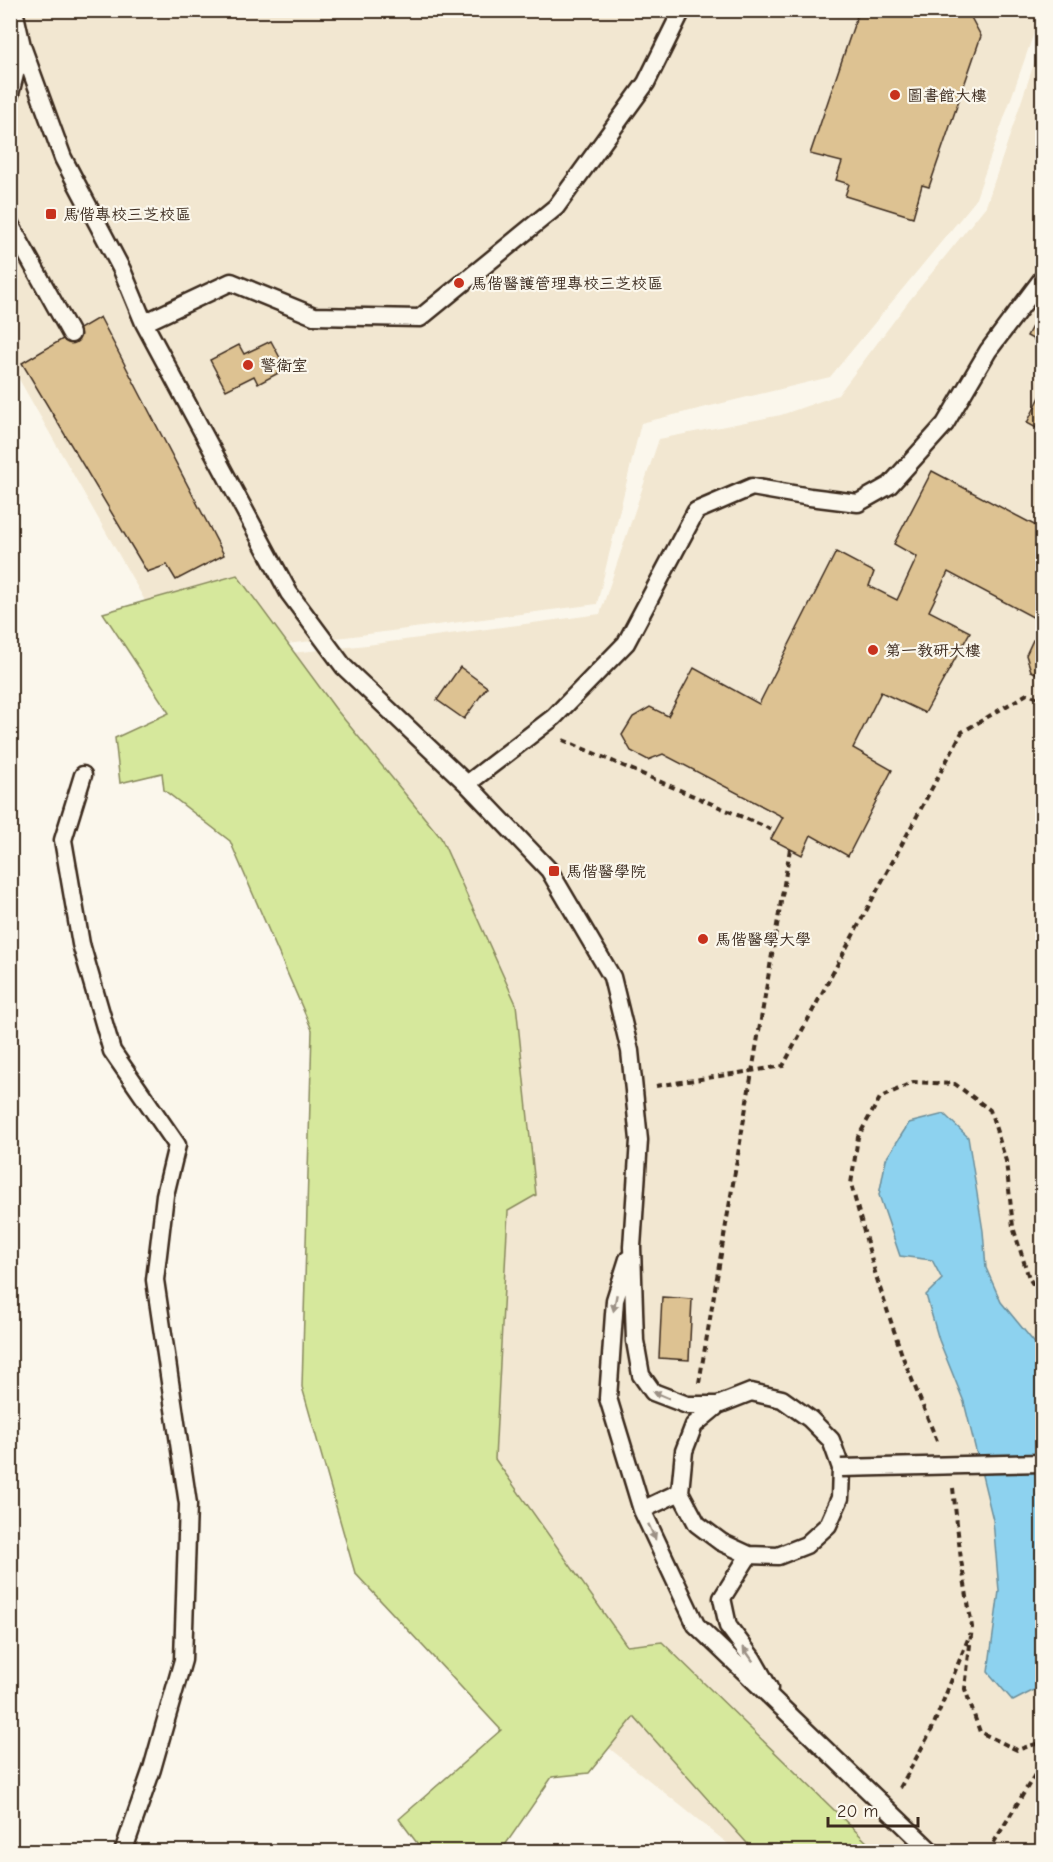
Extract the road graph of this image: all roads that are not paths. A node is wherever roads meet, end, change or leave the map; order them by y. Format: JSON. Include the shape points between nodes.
{"nodes":[{"id":1,"x":14,"y":10,"type":"edge"},
{"id":2,"x":682,"y":10,"type":"edge"},
{"id":3,"x":22,"y":46,"type":"junction"},
{"id":4,"x":10,"y":94,"type":"edge"},
{"id":5,"x":10,"y":224,"type":"edge"},
{"id":6,"x":1042,"y":279,"type":"edge"},
{"id":7,"x":144,"y":323,"type":"junction"},
{"id":8,"x":70,"y":334,"type":"dead end"},
{"id":9,"x":83,"y":775,"type":"dead end"},
{"id":10,"x":467,"y":784,"type":"junction"},
{"id":11,"x":632,"y":1247,"type":"junction"},
{"id":12,"x":718,"y":1405,"type":"junction"},
{"id":13,"x":1042,"y":1463,"type":"edge"},
{"id":14,"x":841,"y":1468,"type":"junction"},
{"id":15,"x":680,"y":1492,"type":"junction"},
{"id":16,"x":642,"y":1510,"type":"junction"},
{"id":17,"x":749,"y":1555,"type":"junction"},
{"id":18,"x":778,"y":1704,"type":"junction"},
{"id":19,"x":123,"y":1851,"type":"edge"},
{"id":20,"x":932,"y":1851,"type":"edge"}],
"edges":[{"from":1,"to":3,"type":"lane"},
{"from":2,"to":7,"type":"lane","via":[[646,83],[556,207],[420,318],[314,316],[231,282]]},
{"from":3,"to":4,"type":"lane"},
{"from":3,"to":7,"type":"lane","via":[[63,158],[122,270]]},
{"from":5,"to":8,"type":"lane"},
{"from":6,"to":10,"type":"lane","via":[[988,351],[945,424],[890,485],[858,503],[752,487],[696,511],[626,643],[554,717]]},
{"from":7,"to":10,"type":"lane","via":[[289,593],[344,667]]},
{"from":9,"to":19,"type":"lane","via":[[63,840],[81,944],[112,1051],[177,1145],[165,1195],[155,1280],[188,1504],[183,1660],[152,1769]]},
{"from":10,"to":11,"type":"lane","via":[[549,870],[612,977],[630,1051],[639,1140]]},
{"from":12,"to":11,"type":"lane","one_way":true,"via":[[687,1405],[653,1392],[640,1375],[634,1341]]},
{"from":11,"to":16,"type":"lane","one_way":true,"via":[[615,1300],[608,1398]]},
{"from":12,"to":14,"type":"lane","via":[[751,1392],[782,1399],[831,1440]]},
{"from":12,"to":15,"type":"lane","via":[[694,1425],[684,1451]]},
{"from":13,"to":14,"type":"lane","bridge":true},
{"from":14,"to":17,"type":"lane","via":[[840,1498],[828,1525],[806,1545],[778,1556]]},
{"from":15,"to":16,"type":"lane"},
{"from":15,"to":17,"type":"lane","via":[[697,1524],[721,1542]]},
{"from":16,"to":18,"type":"lane","one_way":true,"via":[[696,1625]]},
{"from":18,"to":17,"type":"lane","one_way":true,"via":[[728,1626],[722,1598]]},
{"from":18,"to":20,"type":"lane"}]}
